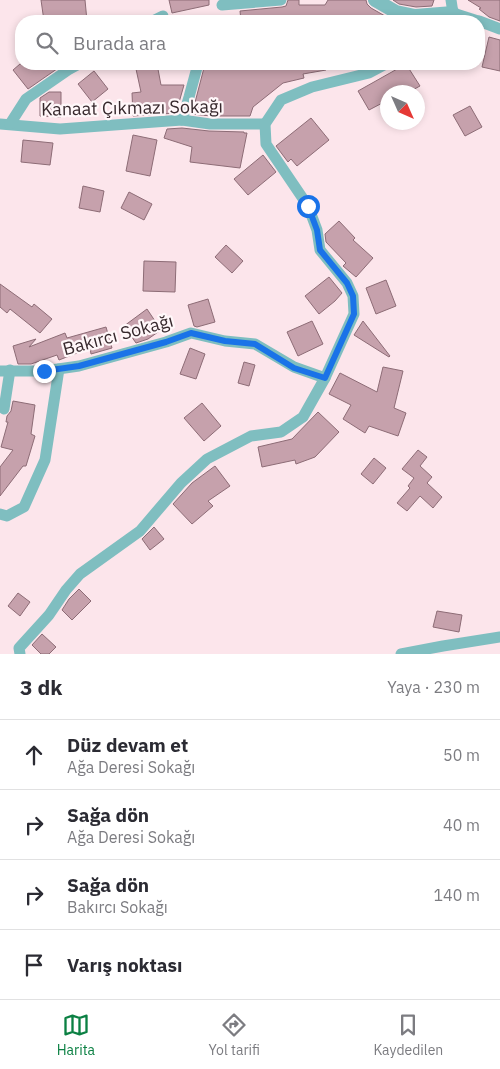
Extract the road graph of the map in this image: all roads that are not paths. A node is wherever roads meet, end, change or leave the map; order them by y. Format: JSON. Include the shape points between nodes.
{"nodes":[{"id":1,"x":281,"y":0,"type":"edge"},
{"id":2,"x":375,"y":0,"type":"edge"},
{"id":3,"x":222,"y":5,"type":"dead end"},
{"id":4,"x":450,"y":11,"type":"edge"},
{"id":5,"x":410,"y":15,"type":"edge"},
{"id":6,"x":422,"y":15,"type":"edge"},
{"id":7,"x":485,"y":23,"type":"edge"},
{"id":8,"x":500,"y":29,"type":"edge"},
{"id":9,"x":68,"y":70,"type":"edge"},
{"id":10,"x":196,"y":70,"type":"edge"},
{"id":11,"x":375,"y":70,"type":"edge"},
{"id":12,"x":182,"y":120,"type":"junction"},
{"id":13,"x":5,"y":124,"type":"edge"},
{"id":14,"x":265,"y":124,"type":"junction"},
{"id":15,"x":59,"y":369,"type":"junction"},
{"id":16,"x":5,"y":370,"type":"edge"},
{"id":17,"x":325,"y":378,"type":"junction"},
{"id":18,"x":4,"y":409,"type":"dead end"},
{"id":19,"x":0,"y":514,"type":"edge"},
{"id":20,"x":500,"y":636,"type":"edge"},
{"id":21,"x":20,"y":654,"type":"edge"},
{"id":22,"x":402,"y":654,"type":"edge"}],
"edges":[{"from":1,"to":3,"type":"street"},
{"from":2,"to":5,"type":"street","via":[[396,12]]},
{"from":4,"to":6,"type":"street"},
{"from":7,"to":8,"type":"street"},
{"from":9,"to":13,"type":"street","via":[[26,99]]},
{"from":10,"to":12,"type":"street"},
{"from":11,"to":14,"type":"street","via":[[312,87],[281,100]]},
{"from":12,"to":13,"type":"street","name":"Kanaat Çıkmazı Sokağı","via":[[60,129]]},
{"from":12,"to":14,"type":"street","name":"Kanaat Çıkmazı Sokağı","via":[[210,124]]},
{"from":14,"to":17,"type":"street","via":[[266,144],[308,206],[320,250],[347,283],[353,296],[354,314]]},
{"from":15,"to":16,"type":"street","name":"Bakırcı Sokağı"},
{"from":15,"to":17,"type":"street","name":"Bakırcı Sokağı","via":[[142,349],[191,333],[255,344],[294,368]]},
{"from":15,"to":19,"type":"street","via":[[45,460],[24,507],[7,516]]},
{"from":16,"to":18,"type":"street"},
{"from":17,"to":21,"type":"street","via":[[303,417],[281,432],[251,436],[207,459],[181,483],[140,531],[80,574],[19,648]]},
{"from":20,"to":22,"type":"street"}]}
